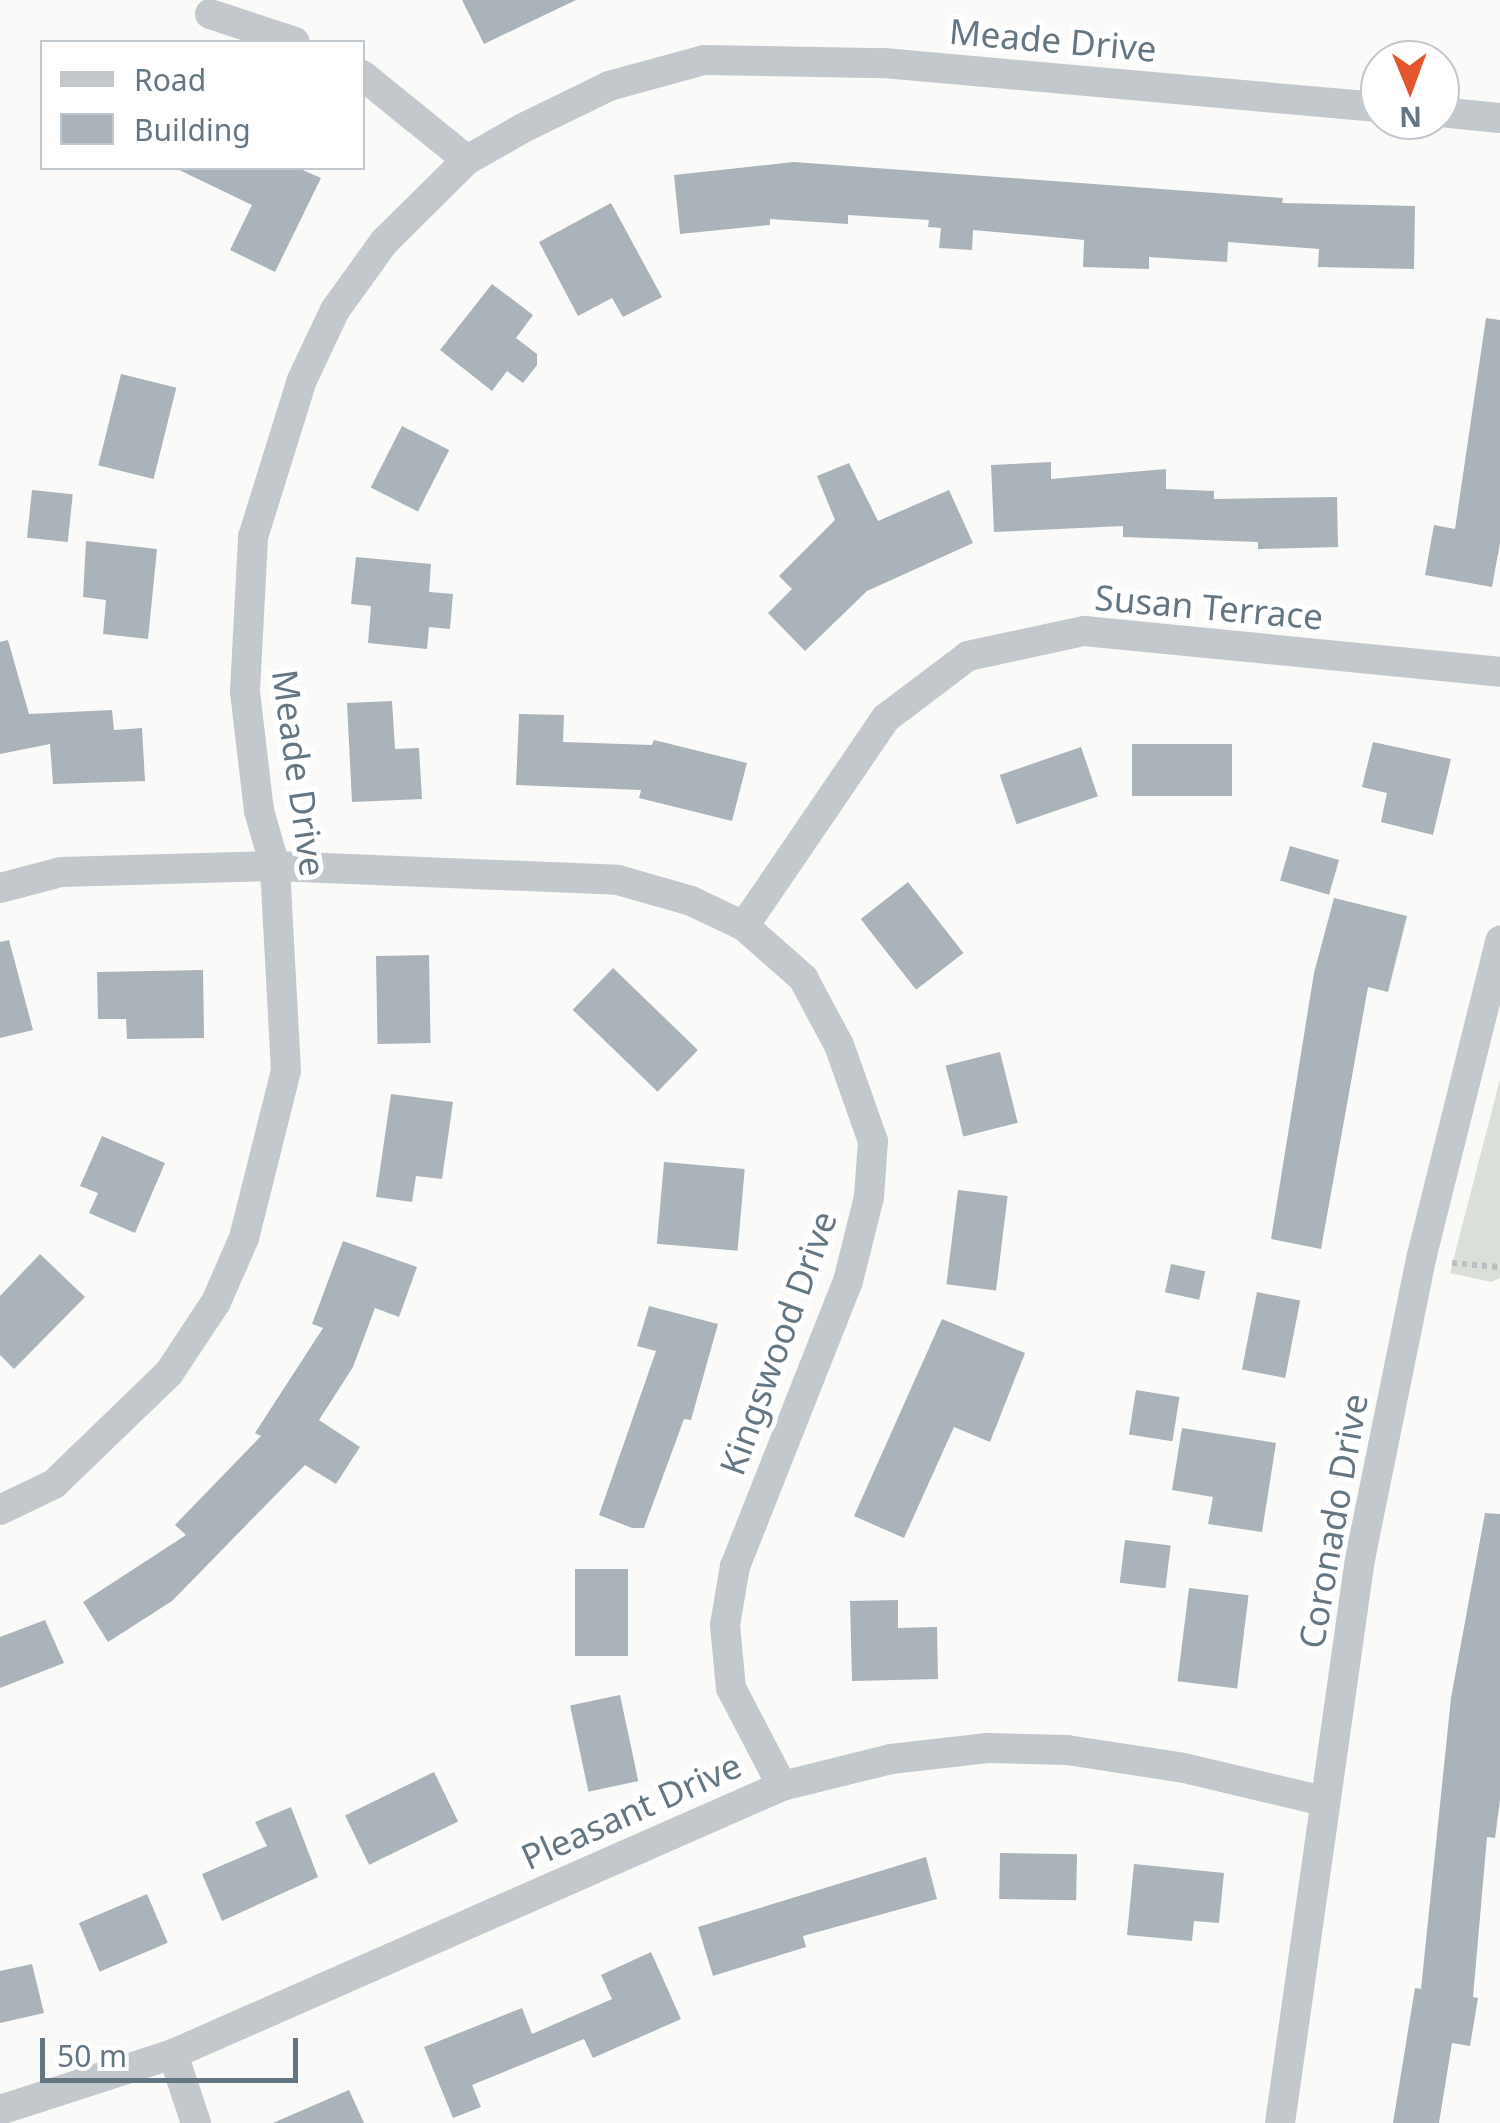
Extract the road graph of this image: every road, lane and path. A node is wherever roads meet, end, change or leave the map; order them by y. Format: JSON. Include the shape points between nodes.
{"nodes":[{"id":1,"x":210,"y":14,"type":"dead end"},
{"id":2,"x":289,"y":40,"type":"edge"},
{"id":3,"x":365,"y":78,"type":"edge"},
{"id":4,"x":1360,"y":105,"type":"edge"},
{"id":5,"x":1460,"y":114,"type":"edge"},
{"id":6,"x":1500,"y":118,"type":"edge"},
{"id":7,"x":466,"y":160,"type":"junction"},
{"id":8,"x":1500,"y":672,"type":"edge"},
{"id":9,"x":275,"y":866,"type":"junction"},
{"id":10,"x":0,"y":888,"type":"edge"},
{"id":11,"x":744,"y":926,"type":"junction"},
{"id":12,"x":1500,"y":941,"type":"edge"},
{"id":13,"x":1422,"y":1256,"type":"junction"},
{"id":14,"x":1500,"y":1266,"type":"edge"},
{"id":15,"x":0,"y":1510,"type":"edge"},
{"id":16,"x":782,"y":1786,"type":"junction"},
{"id":17,"x":1324,"y":1801,"type":"junction"},
{"id":18,"x":173,"y":2054,"type":"junction"},
{"id":19,"x":0,"y":2110,"type":"edge"},
{"id":20,"x":196,"y":2123,"type":"edge"},
{"id":21,"x":1280,"y":2123,"type":"edge"}],
"edges":[{"from":1,"to":2,"type":"street"},
{"from":3,"to":7,"type":"street"},
{"from":4,"to":7,"type":"street","name":"Meade Drive","via":[[884,63],[704,60],[609,86]]},
{"from":5,"to":6,"type":"street"},
{"from":7,"to":9,"type":"street","name":"Meade Drive","via":[[384,242],[334,310],[277,448],[254,537],[245,691],[259,810]]},
{"from":8,"to":11,"type":"street","name":"Susan Terrace","via":[[1084,631],[968,656],[886,718]]},
{"from":9,"to":10,"type":"street","name":"Kingswood Drive","via":[[62,872]]},
{"from":9,"to":11,"type":"street","name":"Kingswood Drive","via":[[618,880]]},
{"from":9,"to":15,"type":"street","name":"Meade Drive","via":[[286,1071],[244,1238],[216,1302],[169,1373],[54,1484]]},
{"from":11,"to":16,"type":"street","name":"Kingswood Drive","via":[[803,978],[839,1045],[873,1142],[869,1197],[848,1282],[735,1566],[725,1625],[731,1688]]},
{"from":12,"to":13,"type":"street","name":"Coronado Drive"},
{"from":13,"to":14,"type":"path"},
{"from":13,"to":17,"type":"street","name":"Coronado Drive","via":[[1360,1559]]},
{"from":16,"to":17,"type":"street","name":"Pleasant Drive","via":[[891,1758],[987,1748],[1068,1750],[1184,1768]]},
{"from":16,"to":18,"type":"street","name":"Pleasant Drive"},
{"from":17,"to":21,"type":"street","name":"Coronado Drive"},
{"from":18,"to":19,"type":"street","name":"Pleasant Drive"},
{"from":18,"to":20,"type":"street"}]}
